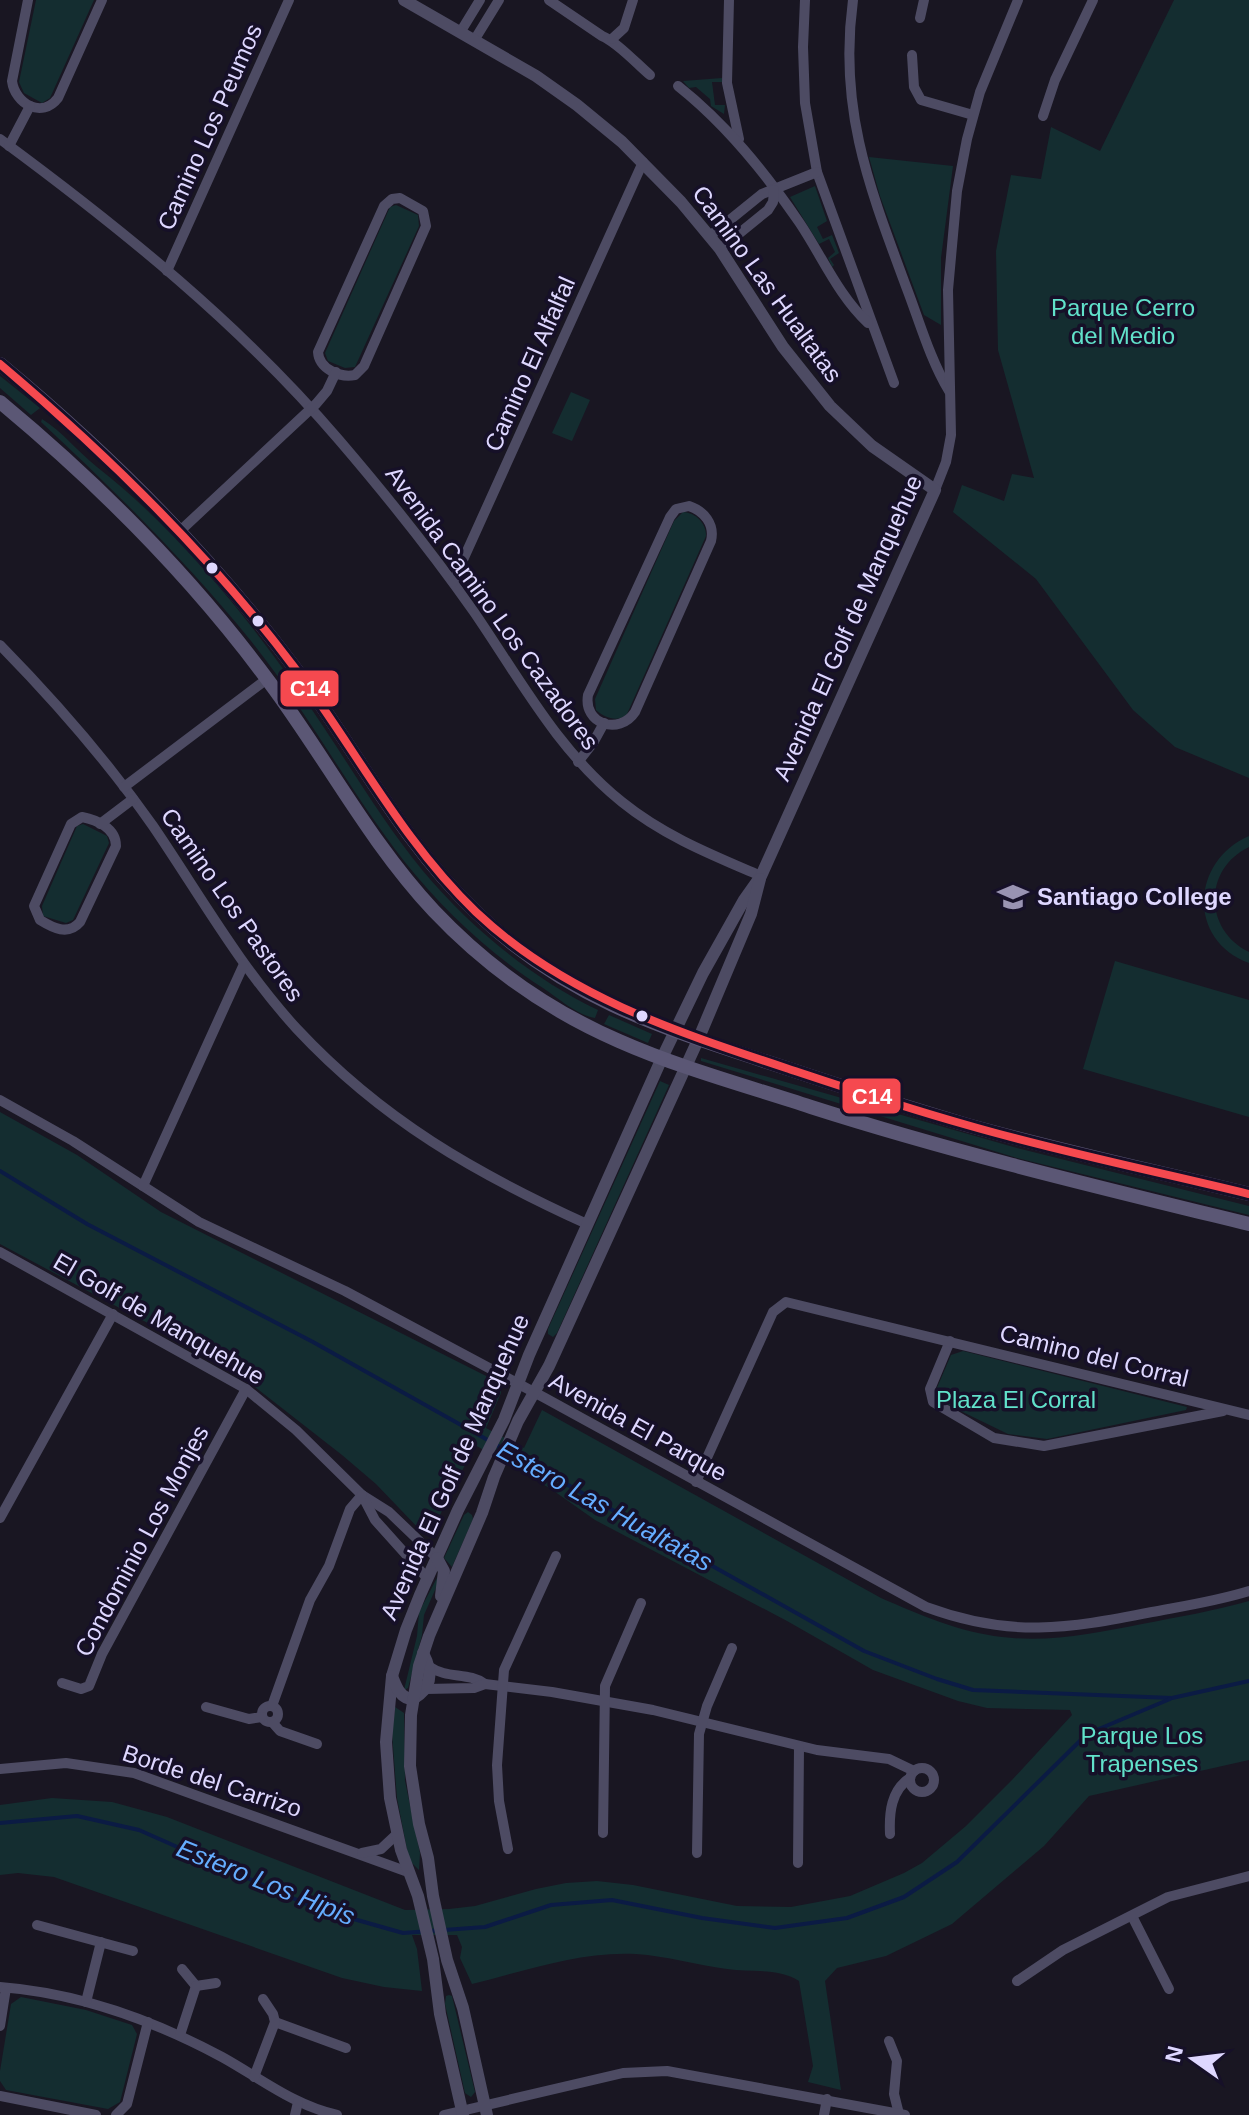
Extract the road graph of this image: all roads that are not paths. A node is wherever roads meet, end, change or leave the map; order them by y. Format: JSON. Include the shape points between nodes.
{"nodes":[{"id":1,"x":28,"y":0,"type":"edge"},
{"id":2,"x":102,"y":0,"type":"edge"},
{"id":3,"x":289,"y":0,"type":"edge"},
{"id":4,"x":404,"y":0,"type":"edge"},
{"id":5,"x":480,"y":0,"type":"edge"},
{"id":6,"x":499,"y":0,"type":"edge"},
{"id":7,"x":549,"y":0,"type":"edge"},
{"id":8,"x":633,"y":0,"type":"edge"},
{"id":9,"x":729,"y":0,"type":"edge"},
{"id":10,"x":805,"y":0,"type":"edge"},
{"id":11,"x":853,"y":0,"type":"edge"},
{"id":12,"x":924,"y":0,"type":"edge"},
{"id":13,"x":1018,"y":0,"type":"edge"},
{"id":14,"x":1093,"y":0,"type":"edge"},
{"id":15,"x":920,"y":18,"type":"dead end"},
{"id":16,"x":461,"y":31,"type":"junction"},
{"id":17,"x":475,"y":39,"type":"junction"},
{"id":18,"x":612,"y":39,"type":"junction"},
{"id":19,"x":912,"y":55,"type":"dead end"},
{"id":20,"x":650,"y":75,"type":"dead end"},
{"id":21,"x":678,"y":86,"type":"dead end"},
{"id":22,"x":30,"y":106,"type":"junction"},
{"id":23,"x":973,"y":115,"type":"junction"},
{"id":24,"x":1043,"y":116,"type":"dead end"},
{"id":25,"x":739,"y":141,"type":"junction"},
{"id":26,"x":4,"y":142,"type":"edge"},
{"id":27,"x":643,"y":162,"type":"junction"},
{"id":28,"x":817,"y":172,"type":"junction"},
{"id":29,"x":774,"y":190,"type":"junction"},
{"id":30,"x":710,"y":236,"type":"junction"},
{"id":31,"x":720,"y":249,"type":"junction"},
{"id":32,"x":167,"y":271,"type":"junction"},
{"id":33,"x":871,"y":326,"type":"junction"},
{"id":34,"x":0,"y":364,"type":"edge"},
{"id":35,"x":336,"y":372,"type":"junction"},
{"id":36,"x":894,"y":383,"type":"dead end"},
{"id":37,"x":950,"y":393,"type":"junction"},
{"id":38,"x":0,"y":402,"type":"edge"},
{"id":39,"x":310,"y":409,"type":"junction"},
{"id":40,"x":57,"y":413,"type":"junction"},
{"id":41,"x":31,"y":427,"type":"junction"},
{"id":42,"x":935,"y":490,"type":"junction"},
{"id":43,"x":180,"y":531,"type":"junction"},
{"id":44,"x":453,"y":582,"type":"junction"},
{"id":45,"x":0,"y":645,"type":"edge"},
{"id":46,"x":267,"y":679,"type":"junction"},
{"id":47,"x":604,"y":723,"type":"junction"},
{"id":48,"x":578,"y":762,"type":"junction"},
{"id":49,"x":124,"y":787,"type":"junction"},
{"id":50,"x":133,"y":799,"type":"junction"},
{"id":51,"x":100,"y":824,"type":"junction"},
{"id":52,"x":761,"y":876,"type":"junction"},
{"id":53,"x":244,"y":964,"type":"junction"},
{"id":54,"x":603,"y":1003,"type":"junction"},
{"id":55,"x":591,"y":1028,"type":"junction"},
{"id":56,"x":674,"y":1032,"type":"junction"},
{"id":57,"x":698,"y":1040,"type":"junction"},
{"id":58,"x":662,"y":1058,"type":"junction"},
{"id":59,"x":685,"y":1066,"type":"junction"},
{"id":60,"x":0,"y":1100,"type":"edge"},
{"id":61,"x":143,"y":1186,"type":"junction"},
{"id":62,"x":1249,"y":1194,"type":"edge"},
{"id":63,"x":587,"y":1224,"type":"junction"},
{"id":64,"x":1249,"y":1224,"type":"edge"},
{"id":65,"x":0,"y":1252,"type":"edge"},
{"id":66,"x":113,"y":1314,"type":"junction"},
{"id":67,"x":950,"y":1341,"type":"junction"},
{"id":68,"x":517,"y":1383,"type":"junction"},
{"id":69,"x":246,"y":1389,"type":"junction"},
{"id":70,"x":535,"y":1392,"type":"junction"},
{"id":71,"x":1229,"y":1409,"type":"junction"},
{"id":72,"x":1249,"y":1415,"type":"edge"},
{"id":73,"x":510,"y":1423,"type":"junction"},
{"id":74,"x":696,"y":1482,"type":"junction"},
{"id":75,"x":362,"y":1495,"type":"junction"},
{"id":76,"x":0,"y":1518,"type":"edge"},
{"id":77,"x":556,"y":1556,"type":"dead end"},
{"id":78,"x":437,"y":1558,"type":"junction"},
{"id":79,"x":427,"y":1578,"type":"junction"},
{"id":80,"x":1249,"y":1591,"type":"edge"},
{"id":81,"x":641,"y":1603,"type":"dead end"},
{"id":82,"x":438,"y":1615,"type":"junction"},
{"id":83,"x":732,"y":1648,"type":"dead end"},
{"id":84,"x":423,"y":1653,"type":"junction"},
{"id":85,"x":430,"y":1667,"type":"junction"},
{"id":86,"x":392,"y":1676,"type":"junction"},
{"id":87,"x":62,"y":1683,"type":"dead end"},
{"id":88,"x":485,"y":1684,"type":"junction"},
{"id":89,"x":504,"y":1686,"type":"junction"},
{"id":90,"x":426,"y":1689,"type":"junction"},
{"id":91,"x":413,"y":1699,"type":"junction"},
{"id":92,"x":604,"y":1701,"type":"junction"},
{"id":93,"x":206,"y":1707,"type":"dead end"},
{"id":94,"x":267,"y":1720,"type":"junction"},
{"id":95,"x":702,"y":1721,"type":"junction"},
{"id":96,"x":317,"y":1744,"type":"dead end"},
{"id":97,"x":799,"y":1747,"type":"junction"},
{"id":98,"x":0,"y":1769,"type":"edge"},
{"id":99,"x":603,"y":1833,"type":"dead end"},
{"id":100,"x":397,"y":1834,"type":"junction"},
{"id":101,"x":890,"y":1834,"type":"dead end"},
{"id":102,"x":508,"y":1849,"type":"dead end"},
{"id":103,"x":361,"y":1853,"type":"junction"},
{"id":104,"x":697,"y":1853,"type":"dead end"},
{"id":105,"x":798,"y":1863,"type":"dead end"},
{"id":106,"x":408,"y":1872,"type":"junction"},
{"id":107,"x":1249,"y":1876,"type":"edge"},
{"id":108,"x":1132,"y":1916,"type":"junction"},
{"id":109,"x":37,"y":1925,"type":"dead end"},
{"id":110,"x":101,"y":1942,"type":"junction"},
{"id":111,"x":133,"y":1951,"type":"dead end"},
{"id":112,"x":182,"y":1969,"type":"dead end"},
{"id":113,"x":1017,"y":1981,"type":"dead end"},
{"id":114,"x":216,"y":1983,"type":"dead end"},
{"id":115,"x":196,"y":1986,"type":"junction"},
{"id":116,"x":3,"y":1988,"type":"edge"},
{"id":117,"x":1169,"y":1989,"type":"dead end"},
{"id":118,"x":263,"y":1999,"type":"dead end"},
{"id":119,"x":86,"y":2002,"type":"junction"},
{"id":120,"x":148,"y":2022,"type":"junction"},
{"id":121,"x":275,"y":2022,"type":"junction"},
{"id":122,"x":0,"y":2026,"type":"edge"},
{"id":123,"x":180,"y":2035,"type":"junction"},
{"id":124,"x":889,"y":2041,"type":"dead end"},
{"id":125,"x":346,"y":2048,"type":"dead end"},
{"id":126,"x":254,"y":2077,"type":"junction"},
{"id":127,"x":894,"y":2094,"type":"junction"},
{"id":128,"x":0,"y":2096,"type":"edge"},
{"id":129,"x":827,"y":2099,"type":"junction"},
{"id":130,"x":298,"y":2102,"type":"junction"},
{"id":131,"x":486,"y":2110,"type":"edge"},
{"id":132,"x":884,"y":2111,"type":"junction"},
{"id":133,"x":463,"y":2113,"type":"edge"},
{"id":134,"x":902,"y":2114,"type":"edge"},
{"id":135,"x":96,"y":2115,"type":"edge"},
{"id":136,"x":116,"y":2115,"type":"edge"},
{"id":137,"x":295,"y":2115,"type":"edge"},
{"id":138,"x":337,"y":2115,"type":"edge"},
{"id":139,"x":444,"y":2115,"type":"edge"},
{"id":140,"x":824,"y":2115,"type":"edge"}],
"edges":[{"from":1,"to":22,"type":"street","via":[[12,81],[16,96]]},
{"from":2,"to":22,"type":"street","via":[[58,98],[44,108]]},
{"from":3,"to":32,"type":"street","name":"Camino Los Peumos"},
{"from":4,"to":16,"type":"street","name":"Camino Las Hualtatas"},
{"from":5,"to":16,"type":"street"},
{"from":6,"to":17,"type":"street"},
{"from":7,"to":18,"type":"street"},
{"from":8,"to":18,"type":"street","via":[[624,28]]},
{"from":9,"to":25,"type":"street","via":[[727,83]]},
{"from":10,"to":28,"type":"street","via":[[804,89]]},
{"from":11,"to":37,"type":"street","name":"Avenida El Golf de Manquehue","via":[[849,78],[862,162]]},
{"from":12,"to":15,"type":"street"},
{"from":13,"to":23,"type":"street","name":"Avenida El Golf de Manquehue"},
{"from":14,"to":24,"type":"street"},
{"from":16,"to":17,"type":"street","name":"Camino Las Hualtatas"},
{"from":17,"to":27,"type":"street","name":"Camino Las Hualtatas","via":[[567,97]]},
{"from":18,"to":20,"type":"street"},
{"from":19,"to":23,"type":"street","via":[[914,87],[921,100]]},
{"from":21,"to":25,"type":"street"},
{"from":22,"to":26,"type":"street"},
{"from":23,"to":37,"type":"street","name":"Avenida El Golf de Manquehue","via":[[951,238]]},
{"from":25,"to":29,"type":"street"},
{"from":26,"to":32,"type":"street","name":"Avenida Camino Los Cazadores"},
{"from":27,"to":30,"type":"street","name":"Camino Las Hualtatas"},
{"from":27,"to":44,"type":"street","name":"Camino El Alfalfal"},
{"from":28,"to":29,"type":"street"},
{"from":28,"to":33,"type":"street"},
{"from":29,"to":30,"type":"street"},
{"from":29,"to":31,"type":"street","via":[[768,210]]},
{"from":29,"to":33,"type":"street","via":[[845,297]]},
{"from":30,"to":31,"type":"street","name":"Camino Las Hualtatas"},
{"from":31,"to":42,"type":"street","name":"Camino Las Hualtatas","via":[[783,347],[830,406],[888,458]]},
{"from":32,"to":39,"type":"street","name":"Avenida Camino Los Cazadores"},
{"from":33,"to":36,"type":"street"},
{"from":34,"to":40,"type":"main road"},
{"from":35,"to":35,"type":"street","via":[[351,376],[362,370],[425,229],[425,214],[404,200],[392,199],[384,206],[319,348],[320,362]]},
{"from":35,"to":39,"type":"street"},
{"from":37,"to":42,"type":"street","name":"Avenida El Golf de Manquehue","via":[[951,435]]},
{"from":38,"to":41,"type":"main road"},
{"from":39,"to":43,"type":"street"},
{"from":39,"to":44,"type":"street","name":"Avenida Camino Los Cazadores"},
{"from":40,"to":41,"type":"main road","via":[[38,416]]},
{"from":40,"to":43,"type":"main road"},
{"from":41,"to":46,"type":"main road","via":[[149,540]]},
{"from":42,"to":52,"type":"street","name":"Avenida El Golf de Manquehue"},
{"from":43,"to":54,"type":"main road","via":[[293,666],[440,876],[513,945]]},
{"from":44,"to":48,"type":"street","name":"Avenida Camino Los Cazadores"},
{"from":45,"to":49,"type":"street","name":"Camino Los Pastores"},
{"from":46,"to":49,"type":"street"},
{"from":46,"to":55,"type":"main road","via":[[383,850],[435,912],[497,968]]},
{"from":47,"to":47,"type":"street","via":[[624,723],[635,712],[711,541],[708,520],[693,507],[680,507],[670,517],[588,695],[591,715]]},
{"from":47,"to":48,"type":"street"},
{"from":48,"to":52,"type":"street","name":"Avenida Camino Los Cazadores","via":[[664,832]]},
{"from":49,"to":50,"type":"street","name":"Camino Los Pastores"},
{"from":50,"to":51,"type":"street"},
{"from":50,"to":53,"type":"street","name":"Camino Los Pastores"},
{"from":51,"to":51,"type":"street","via":[[82,817],[71,824],[34,906],[43,922],[68,930],[80,922],[116,846],[112,831]]},
{"from":52,"to":56,"type":"street","name":"Avenida El Golf de Manquehue"},
{"from":52,"to":57,"type":"street","name":"Avenida El Golf de Manquehue","via":[[751,914]]},
{"from":53,"to":61,"type":"street"},
{"from":53,"to":63,"type":"street","name":"Camino Los Pastores","via":[[318,1050],[390,1113],[473,1169]]},
{"from":54,"to":55,"type":"main road","via":[[602,1018]]},
{"from":54,"to":56,"type":"main road"},
{"from":55,"to":58,"type":"main road"},
{"from":56,"to":57,"type":"main road"},
{"from":56,"to":58,"type":"street","name":"Avenida El Golf de Manquehue"},
{"from":57,"to":59,"type":"street","name":"Avenida El Golf de Manquehue"},
{"from":57,"to":62,"type":"main road","via":[[970,1125]]},
{"from":58,"to":59,"type":"main road"},
{"from":58,"to":63,"type":"street","name":"Avenida El Golf de Manquehue"},
{"from":59,"to":64,"type":"main road","via":[[1051,1177]]},
{"from":59,"to":70,"type":"street","name":"Avenida El Golf de Manquehue"},
{"from":60,"to":61,"type":"street","name":"Avenida El Parque"},
{"from":61,"to":68,"type":"street","name":"Avenida El Parque","via":[[220,1234],[345,1291]]},
{"from":63,"to":68,"type":"street","name":"Avenida El Golf de Manquehue"},
{"from":65,"to":66,"type":"street","name":"El Golf de Manquehue"},
{"from":66,"to":69,"type":"street","name":"El Golf de Manquehue"},
{"from":66,"to":76,"type":"street"},
{"from":67,"to":71,"type":"street","name":"Camino del Corral"},
{"from":67,"to":71,"type":"street","name":"Camino del Corral","via":[[930,1389],[933,1402],[1000,1440],[1051,1446]]},
{"from":67,"to":74,"type":"street","name":"Camino del Corral","via":[[782,1303],[773,1312]]},
{"from":68,"to":70,"type":"street","name":"Avenida El Parque"},
{"from":68,"to":73,"type":"street","name":"Avenida El Golf de Manquehue"},
{"from":69,"to":75,"type":"street","name":"El Golf de Manquehue"},
{"from":69,"to":87,"type":"street","name":"Condominio Los Monjes","via":[[89,1686]]},
{"from":70,"to":73,"type":"street","name":"Avenida El Golf de Manquehue"},
{"from":70,"to":74,"type":"street","name":"Avenida El Parque"},
{"from":71,"to":72,"type":"street","name":"Camino del Corral"},
{"from":73,"to":78,"type":"street","name":"Avenida El Golf de Manquehue","via":[[458,1510]]},
{"from":73,"to":82,"type":"street","name":"Avenida El Golf de Manquehue","via":[[482,1513]]},
{"from":74,"to":80,"type":"street","name":"Avenida El Parque","via":[[912,1601],[977,1623],[1032,1629],[1078,1626]]},
{"from":75,"to":78,"type":"street","name":"El Golf de Manquehue","via":[[389,1512]]},
{"from":75,"to":79,"type":"street","name":"El Golf de Manquehue","via":[[375,1520]]},
{"from":75,"to":94,"type":"street","via":[[350,1509],[310,1600],[272,1706],[278,1715]]},
{"from":77,"to":89,"type":"street","via":[[508,1659]]},
{"from":78,"to":79,"type":"street","name":"Avenida El Golf de Manquehue"},
{"from":78,"to":82,"type":"street","via":[[444,1571]]},
{"from":79,"to":86,"type":"street","name":"Avenida El Golf de Manquehue"},
{"from":81,"to":92,"type":"street","via":[[607,1680]]},
{"from":82,"to":84,"type":"street","name":"Avenida El Golf de Manquehue"},
{"from":83,"to":95,"type":"street"},
{"from":84,"to":85,"type":"street"},
{"from":84,"to":91,"type":"street","name":"Avenida El Golf de Manquehue"},
{"from":85,"to":88,"type":"street"},
{"from":85,"to":90,"type":"street"},
{"from":86,"to":91,"type":"street","via":[[403,1697]]},
{"from":86,"to":100,"type":"street","name":"Avenida El Golf de Manquehue","via":[[386,1761]]},
{"from":88,"to":89,"type":"street"},
{"from":88,"to":90,"type":"street"},
{"from":89,"to":92,"type":"street"},
{"from":89,"to":102,"type":"street","via":[[497,1765]]},
{"from":90,"to":91,"type":"street"},
{"from":91,"to":131,"type":"street","name":"Avenida El Golf de Manquehue","via":[[410,1766],[419,1824]]},
{"from":92,"to":95,"type":"street"},
{"from":92,"to":99,"type":"street"},
{"from":93,"to":94,"type":"street"},
{"from":94,"to":96,"type":"street","via":[[280,1731]]},
{"from":95,"to":97,"type":"street"},
{"from":95,"to":104,"type":"street"},
{"from":97,"to":101,"type":"street","via":[[880,1757],[912,1774],[893,1800]]},
{"from":97,"to":105,"type":"street"},
{"from":98,"to":103,"type":"street","name":"Borde del Carrizo","via":[[66,1763],[134,1773]]},
{"from":100,"to":103,"type":"street","via":[[381,1849]]},
{"from":100,"to":106,"type":"street","name":"Avenida El Golf de Manquehue"},
{"from":103,"to":106,"type":"street","name":"Borde del Carrizo"},
{"from":106,"to":133,"type":"street","name":"Avenida El Golf de Manquehue","via":[[433,1959]]},
{"from":107,"to":108,"type":"street","via":[[1168,1897]]},
{"from":108,"to":113,"type":"street","via":[[1063,1950]]},
{"from":108,"to":117,"type":"street"},
{"from":109,"to":110,"type":"street"},
{"from":110,"to":111,"type":"street"},
{"from":110,"to":119,"type":"street"},
{"from":112,"to":115,"type":"street"},
{"from":114,"to":115,"type":"street"},
{"from":115,"to":123,"type":"street"},
{"from":116,"to":119,"type":"street"},
{"from":116,"to":122,"type":"street"},
{"from":118,"to":121,"type":"street"},
{"from":119,"to":120,"type":"street"},
{"from":120,"to":123,"type":"street"},
{"from":120,"to":136,"type":"street","via":[[127,2104]]},
{"from":121,"to":125,"type":"street"},
{"from":121,"to":126,"type":"street"},
{"from":123,"to":126,"type":"street"},
{"from":124,"to":127,"type":"street","via":[[897,2061]]},
{"from":126,"to":130,"type":"street"},
{"from":127,"to":132,"type":"street"},
{"from":127,"to":134,"type":"street"},
{"from":128,"to":135,"type":"street"},
{"from":129,"to":131,"type":"street","via":[[650,2071],[623,2073]]},
{"from":129,"to":132,"type":"street"},
{"from":129,"to":140,"type":"street"},
{"from":130,"to":137,"type":"street"},
{"from":130,"to":138,"type":"street"},
{"from":131,"to":133,"type":"street"},
{"from":132,"to":134,"type":"street"},
{"from":133,"to":139,"type":"street"}]}
